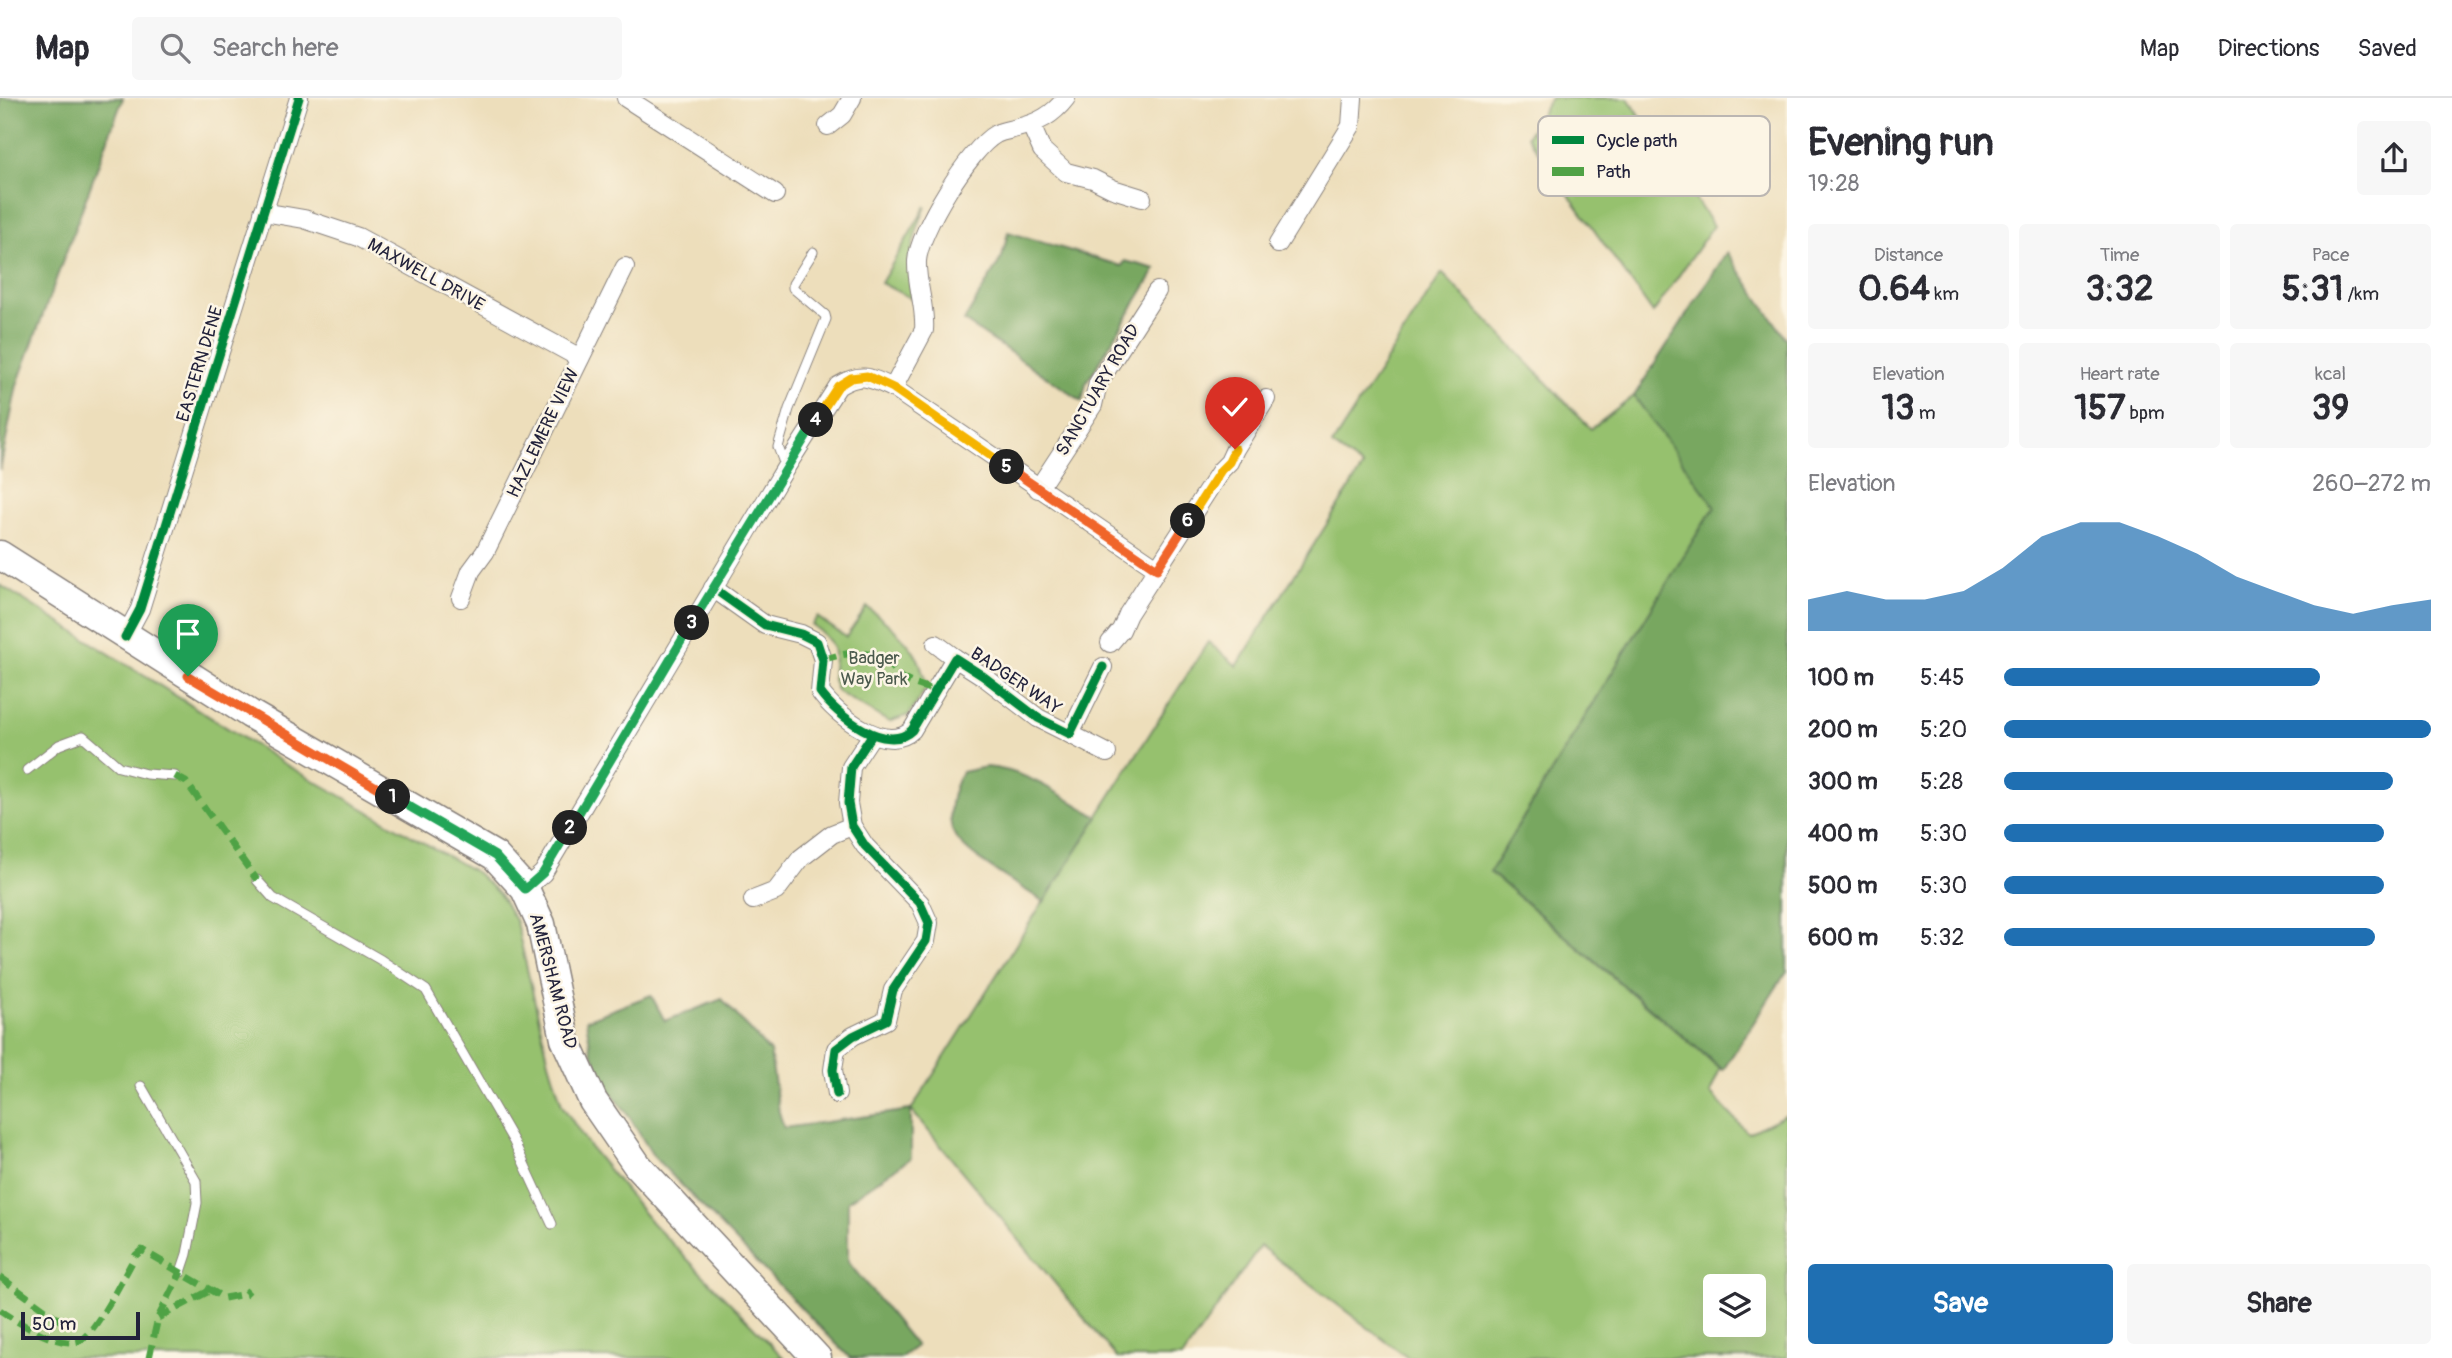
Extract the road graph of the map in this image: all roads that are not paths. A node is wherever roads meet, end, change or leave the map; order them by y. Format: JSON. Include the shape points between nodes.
{"nodes":[{"id":1,"x":299,"y":98,"type":"edge"},
{"id":2,"x":626,"y":98,"type":"edge"},
{"id":3,"x":852,"y":98,"type":"edge"},
{"id":4,"x":1066,"y":98,"type":"edge"},
{"id":5,"x":1353,"y":98,"type":"edge"},
{"id":6,"x":1031,"y":125,"type":"junction"},
{"id":7,"x":828,"y":126,"type":"dead end"},
{"id":8,"x":775,"y":194,"type":"dead end"},
{"id":9,"x":1142,"y":198,"type":"dead end"},
{"id":10,"x":263,"y":212,"type":"junction"},
{"id":11,"x":1279,"y":244,"type":"dead end"},
{"id":12,"x":813,"y":252,"type":"dead end"},
{"id":13,"x":625,"y":267,"type":"dead end"},
{"id":14,"x":1157,"y":291,"type":"dead end"},
{"id":15,"x":580,"y":358,"type":"junction"},
{"id":16,"x":893,"y":388,"type":"junction"},
{"id":17,"x":1266,"y":399,"type":"dead end"},
{"id":18,"x":786,"y":467,"type":"junction"},
{"id":19,"x":1038,"y":489,"type":"junction"},
{"id":20,"x":0,"y":555,"type":"edge"},
{"id":21,"x":1157,"y":569,"type":"junction"},
{"id":22,"x":713,"y":588,"type":"junction"},
{"id":23,"x":461,"y":598,"type":"dead end"},
{"id":24,"x":125,"y":637,"type":"junction"},
{"id":25,"x":1110,"y":643,"type":"dead end"},
{"id":26,"x":936,"y":644,"type":"dead end"},
{"id":27,"x":955,"y":658,"type":"junction"},
{"id":28,"x":1103,"y":667,"type":"dead end"},
{"id":29,"x":1070,"y":734,"type":"junction"},
{"id":30,"x":872,"y":735,"type":"junction"},
{"id":31,"x":1107,"y":752,"type":"dead end"},
{"id":32,"x":27,"y":770,"type":"dead end"},
{"id":33,"x":175,"y":776,"type":"dead end"},
{"id":34,"x":852,"y":826,"type":"junction"},
{"id":35,"x":257,"y":880,"type":"dead end"},
{"id":36,"x":525,"y":889,"type":"junction"},
{"id":37,"x":753,"y":900,"type":"dead end"},
{"id":38,"x":141,"y":1086,"type":"dead end"},
{"id":39,"x":837,"y":1094,"type":"dead end"},
{"id":40,"x":551,"y":1224,"type":"dead end"},
{"id":41,"x":181,"y":1272,"type":"dead end"},
{"id":42,"x":817,"y":1358,"type":"edge"}],
"edges":[{"from":1,"to":10,"type":"street","name":"EASTERN DENE"},
{"from":2,"to":8,"type":"street"},
{"from":3,"to":7,"type":"street"},
{"from":4,"to":6,"type":"street","via":[[1055,112]]},
{"from":5,"to":11,"type":"street","via":[[1351,126]]},
{"from":6,"to":9,"type":"street","via":[[1042,150],[1066,172]]},
{"from":6,"to":16,"type":"street","via":[[997,133],[978,148],[929,222],[917,259],[924,330]]},
{"from":10,"to":15,"type":"street","name":"MAXWELL DRIVE","via":[[304,219],[358,237]]},
{"from":10,"to":24,"type":"street","name":"EASTERN DENE","via":[[140,609]]},
{"from":12,"to":18,"type":"lane","via":[[793,288],[826,319],[778,447]]},
{"from":13,"to":15,"type":"street","name":"HAZLEMERE VIEW"},
{"from":14,"to":19,"type":"street","name":"SANCTUARY ROAD","via":[[1098,383],[1093,405]]},
{"from":15,"to":23,"type":"street","name":"HAZLEMERE VIEW"},
{"from":16,"to":18,"type":"street","via":[[867,376],[838,386]]},
{"from":16,"to":19,"type":"street"},
{"from":17,"to":21,"type":"street"},
{"from":18,"to":22,"type":"street"},
{"from":19,"to":21,"type":"street"},
{"from":20,"to":24,"type":"main road","name":"AMERSHAM ROAD"},
{"from":21,"to":25,"type":"street"},
{"from":22,"to":30,"type":"street","via":[[765,625],[817,642],[823,660],[820,692],[828,704]]},
{"from":22,"to":36,"type":"street","via":[[543,873]]},
{"from":24,"to":36,"type":"main road","name":"AMERSHAM ROAD","via":[[495,856]]},
{"from":26,"to":27,"type":"street","name":"BADGER WAY"},
{"from":27,"to":29,"type":"street","name":"BADGER WAY","via":[[1038,718]]},
{"from":27,"to":30,"type":"street","name":"BADGER WAY","via":[[905,737],[891,740]]},
{"from":28,"to":29,"type":"street","name":"BADGER WAY"},
{"from":29,"to":31,"type":"street","name":"BADGER WAY"},
{"from":30,"to":34,"type":"street","via":[[851,766],[848,803]]},
{"from":32,"to":33,"type":"lane","via":[[59,745],[83,736],[119,768]]},
{"from":34,"to":37,"type":"street","via":[[831,834],[801,858],[776,891]]},
{"from":34,"to":39,"type":"street","via":[[920,903],[929,923],[926,941],[893,990],[886,1020],[836,1049]]},
{"from":35,"to":40,"type":"lane","via":[[273,898],[426,990],[514,1142]]},
{"from":36,"to":42,"type":"main road","name":"AMERSHAM ROAD","via":[[541,924],[565,1039],[593,1101],[637,1165]]},
{"from":38,"to":41,"type":"lane","via":[[198,1189]]}]}
